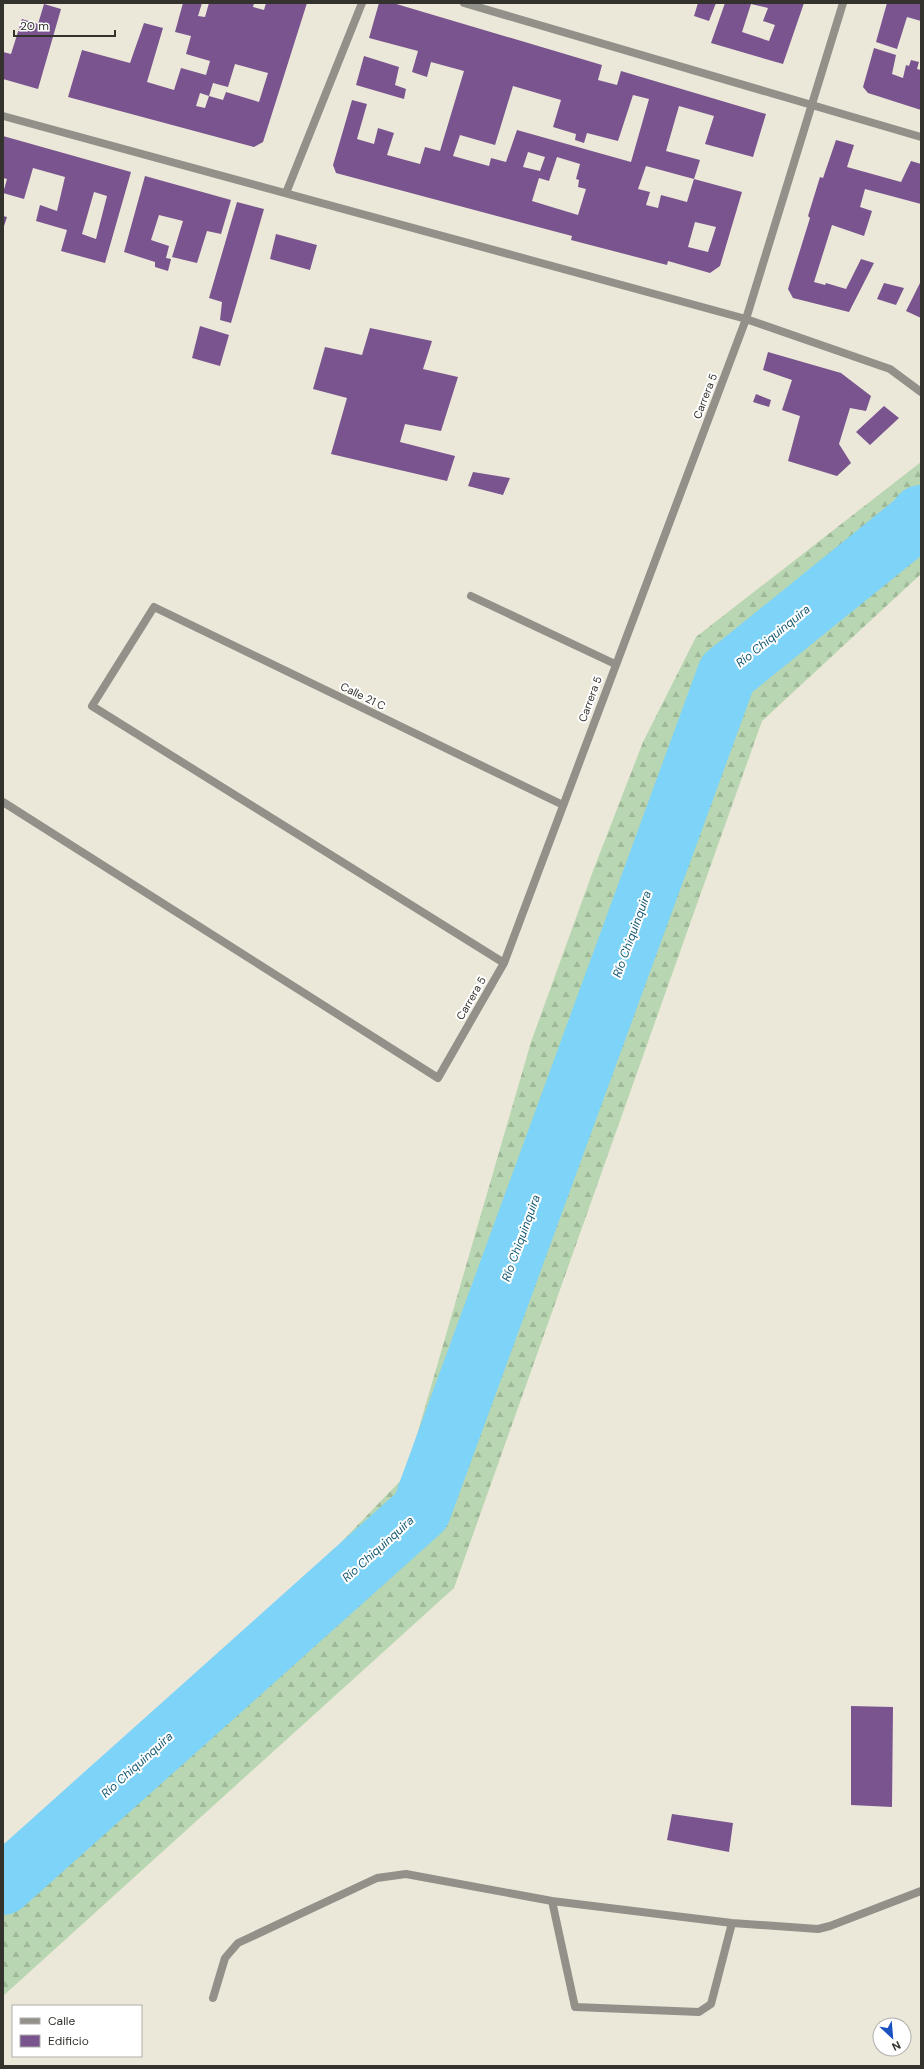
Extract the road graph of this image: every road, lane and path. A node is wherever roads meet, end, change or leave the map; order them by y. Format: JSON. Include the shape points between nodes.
{"nodes":[{"id":1,"x":362,"y":3,"type":"edge"},
{"id":2,"x":464,"y":3,"type":"edge"},
{"id":3,"x":843,"y":3,"type":"edge"},
{"id":4,"x":812,"y":104,"type":"junction"},
{"id":5,"x":3,"y":116,"type":"edge"},
{"id":6,"x":921,"y":137,"type":"edge"},
{"id":7,"x":286,"y":192,"type":"junction"},
{"id":8,"x":746,"y":319,"type":"junction"},
{"id":9,"x":921,"y":392,"type":"edge"},
{"id":10,"x":471,"y":596,"type":"dead end"},
{"id":11,"x":615,"y":664,"type":"junction"},
{"id":12,"x":3,"y":802,"type":"edge"},
{"id":13,"x":563,"y":805,"type":"junction"},
{"id":14,"x":504,"y":963,"type":"junction"},
{"id":15,"x":921,"y":1891,"type":"edge"},
{"id":16,"x":552,"y":1901,"type":"junction"},
{"id":17,"x":732,"y":1923,"type":"junction"},
{"id":18,"x":213,"y":1998,"type":"dead end"}],
"edges":[{"from":1,"to":7,"type":"street"},
{"from":2,"to":4,"type":"street"},
{"from":3,"to":4,"type":"street","name":"Carrera 5"},
{"from":4,"to":6,"type":"street"},
{"from":4,"to":8,"type":"street","name":"Carrera 5"},
{"from":5,"to":7,"type":"street"},
{"from":7,"to":8,"type":"street"},
{"from":8,"to":9,"type":"street","via":[[890,369]]},
{"from":8,"to":11,"type":"street","name":"Carrera 5"},
{"from":10,"to":11,"type":"street"},
{"from":11,"to":13,"type":"street","name":"Carrera 5"},
{"from":12,"to":14,"type":"street","name":"Carrera 5","via":[[438,1078]]},
{"from":13,"to":14,"type":"street","name":"Carrera 5"},
{"from":13,"to":14,"type":"street","name":"Calle 21 C","via":[[154,607],[92,706]]},
{"from":15,"to":17,"type":"street","via":[[818,1929]]},
{"from":16,"to":17,"type":"street"},
{"from":16,"to":17,"type":"street","via":[[575,2007],[699,2012],[707,2008],[711,2004]]},
{"from":16,"to":18,"type":"street","via":[[406,1874],[377,1878],[238,1943],[225,1958]]}]}
